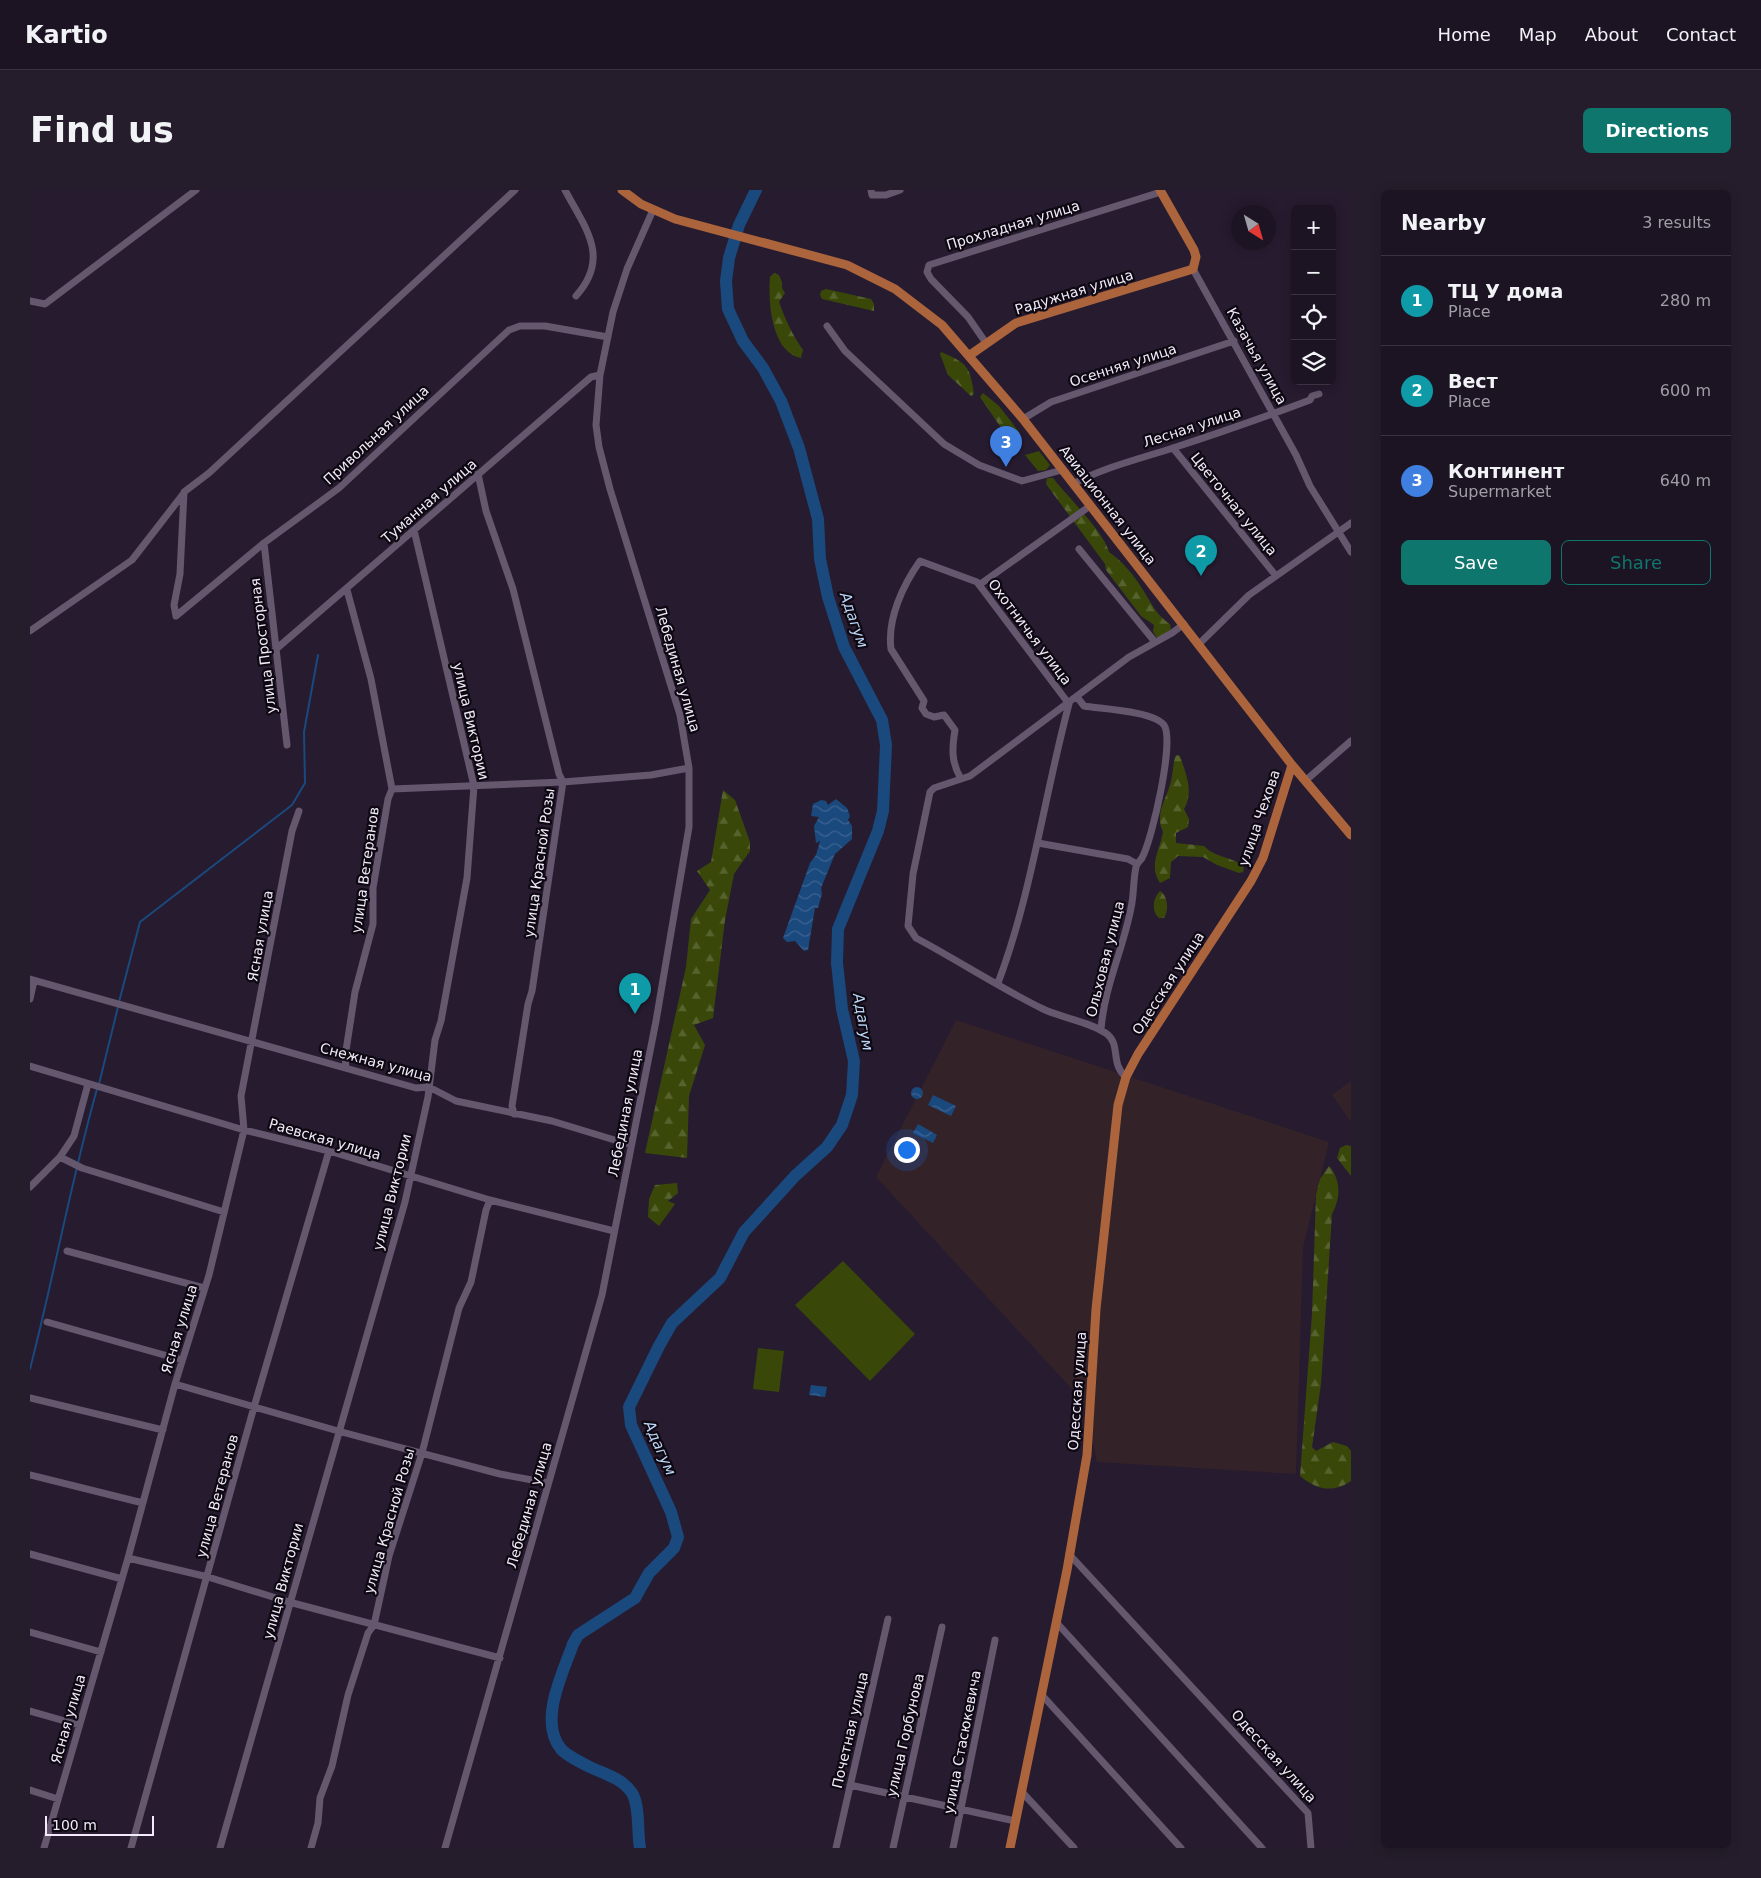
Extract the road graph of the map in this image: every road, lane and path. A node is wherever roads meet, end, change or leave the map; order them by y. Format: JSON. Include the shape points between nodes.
{"nodes":[{"id":1,"x":196,"y":190,"type":"edge"},
{"id":2,"x":515,"y":190,"type":"edge"},
{"id":3,"x":565,"y":190,"type":"edge"},
{"id":4,"x":622,"y":190,"type":"edge"},
{"id":5,"x":900,"y":190,"type":"edge"},
{"id":6,"x":1161,"y":191,"type":"edge"},
{"id":7,"x":871,"y":193,"type":"edge"},
{"id":8,"x":653,"y":210,"type":"junction"},
{"id":9,"x":1193,"y":269,"type":"junction"},
{"id":10,"x":576,"y":296,"type":"dead end"},
{"id":11,"x":30,"y":301,"type":"edge"},
{"id":12,"x":827,"y":326,"type":"dead end"},
{"id":13,"x":608,"y":338,"type":"junction"},
{"id":14,"x":1234,"y":341,"type":"junction"},
{"id":15,"x":986,"y":342,"type":"junction"},
{"id":16,"x":970,"y":355,"type":"junction"},
{"id":17,"x":600,"y":375,"type":"junction"},
{"id":18,"x":1319,"y":394,"type":"dead end"},
{"id":19,"x":1273,"y":414,"type":"junction"},
{"id":20,"x":1023,"y":419,"type":"junction"},
{"id":21,"x":1173,"y":448,"type":"junction"},
{"id":22,"x":1062,"y":470,"type":"junction"},
{"id":23,"x":478,"y":474,"type":"junction"},
{"id":24,"x":1073,"y":484,"type":"junction"},
{"id":25,"x":184,"y":492,"type":"junction"},
{"id":26,"x":1090,"y":506,"type":"junction"},
{"id":27,"x":1351,"y":523,"type":"edge"},
{"id":28,"x":414,"y":530,"type":"junction"},
{"id":29,"x":1339,"y":533,"type":"junction"},
{"id":30,"x":264,"y":544,"type":"junction"},
{"id":31,"x":1079,"y":549,"type":"dead end"},
{"id":32,"x":1351,"y":552,"type":"edge"},
{"id":33,"x":1276,"y":576,"type":"junction"},
{"id":34,"x":980,"y":585,"type":"junction"},
{"id":35,"x":347,"y":590,"type":"junction"},
{"id":36,"x":1184,"y":624,"type":"junction"},
{"id":37,"x":30,"y":631,"type":"edge"},
{"id":38,"x":1155,"y":642,"type":"junction"},
{"id":39,"x":1199,"y":644,"type":"junction"},
{"id":40,"x":275,"y":650,"type":"junction"},
{"id":41,"x":1077,"y":698,"type":"junction"},
{"id":42,"x":1069,"y":704,"type":"junction"},
{"id":43,"x":1351,"y":742,"type":"edge"},
{"id":44,"x":288,"y":745,"type":"dead end"},
{"id":45,"x":1292,"y":765,"type":"junction"},
{"id":46,"x":689,"y":768,"type":"junction"},
{"id":47,"x":961,"y":779,"type":"junction"},
{"id":48,"x":1305,"y":781,"type":"junction"},
{"id":49,"x":563,"y":782,"type":"junction"},
{"id":50,"x":474,"y":786,"type":"junction"},
{"id":51,"x":392,"y":789,"type":"junction"},
{"id":52,"x":299,"y":811,"type":"dead end"},
{"id":53,"x":1350,"y":835,"type":"edge"},
{"id":54,"x":1038,"y":843,"type":"junction"},
{"id":55,"x":1137,"y":864,"type":"junction"},
{"id":56,"x":1251,"y":881,"type":"joint"},
{"id":57,"x":32,"y":980,"type":"edge"},
{"id":58,"x":998,"y":983,"type":"junction"},
{"id":59,"x":30,"y":999,"type":"edge"},
{"id":60,"x":1101,"y":1030,"type":"junction"},
{"id":61,"x":252,"y":1042,"type":"junction"},
{"id":62,"x":30,"y":1066,"type":"edge"},
{"id":63,"x":346,"y":1067,"type":"junction"},
{"id":64,"x":1126,"y":1077,"type":"junction"},
{"id":65,"x":95,"y":1086,"type":"junction"},
{"id":66,"x":430,"y":1087,"type":"junction"},
{"id":67,"x":514,"y":1114,"type":"junction"},
{"id":68,"x":244,"y":1130,"type":"junction"},
{"id":69,"x":631,"y":1145,"type":"junction"},
{"id":70,"x":329,"y":1151,"type":"junction"},
{"id":71,"x":60,"y":1157,"type":"junction"},
{"id":72,"x":410,"y":1178,"type":"junction"},
{"id":73,"x":30,"y":1186,"type":"edge"},
{"id":74,"x":490,"y":1200,"type":"junction"},
{"id":75,"x":224,"y":1212,"type":"junction"},
{"id":76,"x":614,"y":1231,"type":"junction"},
{"id":77,"x":66,"y":1251,"type":"dead end"},
{"id":78,"x":204,"y":1288,"type":"junction"},
{"id":79,"x":47,"y":1322,"type":"dead end"},
{"id":80,"x":182,"y":1360,"type":"junction"},
{"id":81,"x":175,"y":1384,"type":"junction"},
{"id":82,"x":30,"y":1398,"type":"edge"},
{"id":83,"x":254,"y":1408,"type":"junction"},
{"id":84,"x":163,"y":1430,"type":"junction"},
{"id":85,"x":338,"y":1431,"type":"junction"},
{"id":86,"x":422,"y":1453,"type":"junction"},
{"id":87,"x":30,"y":1475,"type":"edge"},
{"id":88,"x":548,"y":1483,"type":"junction"},
{"id":89,"x":143,"y":1503,"type":"junction"},
{"id":90,"x":30,"y":1554,"type":"edge"},
{"id":91,"x":1069,"y":1554,"type":"junction"},
{"id":92,"x":128,"y":1558,"type":"junction"},
{"id":93,"x":208,"y":1577,"type":"junction"},
{"id":94,"x":122,"y":1579,"type":"junction"},
{"id":95,"x":289,"y":1602,"type":"junction"},
{"id":96,"x":888,"y":1618,"type":"dead end"},
{"id":97,"x":1056,"y":1622,"type":"junction"},
{"id":98,"x":374,"y":1625,"type":"junction"},
{"id":99,"x":942,"y":1627,"type":"dead end"},
{"id":100,"x":30,"y":1632,"type":"edge"},
{"id":101,"x":995,"y":1640,"type":"dead end"},
{"id":102,"x":101,"y":1652,"type":"junction"},
{"id":103,"x":500,"y":1658,"type":"junction"},
{"id":104,"x":1041,"y":1694,"type":"junction"},
{"id":105,"x":30,"y":1711,"type":"edge"},
{"id":106,"x":80,"y":1725,"type":"junction"},
{"id":107,"x":850,"y":1785,"type":"junction"},
{"id":108,"x":30,"y":1790,"type":"edge"},
{"id":109,"x":1021,"y":1791,"type":"junction"},
{"id":110,"x":904,"y":1797,"type":"junction"},
{"id":111,"x":58,"y":1799,"type":"junction"},
{"id":112,"x":961,"y":1809,"type":"junction"},
{"id":113,"x":1015,"y":1821,"type":"junction"},
{"id":114,"x":44,"y":1848,"type":"edge"},
{"id":115,"x":131,"y":1848,"type":"edge"},
{"id":116,"x":220,"y":1848,"type":"edge"},
{"id":117,"x":311,"y":1848,"type":"edge"},
{"id":118,"x":445,"y":1848,"type":"edge"},
{"id":119,"x":836,"y":1848,"type":"edge"},
{"id":120,"x":893,"y":1848,"type":"edge"},
{"id":121,"x":953,"y":1848,"type":"edge"},
{"id":122,"x":1010,"y":1848,"type":"edge"},
{"id":123,"x":1074,"y":1848,"type":"edge"},
{"id":124,"x":1181,"y":1848,"type":"edge"},
{"id":125,"x":1262,"y":1848,"type":"edge"},
{"id":126,"x":1311,"y":1848,"type":"edge"}],
"edges":[{"from":1,"to":11,"type":"street","via":[[45,304]]},
{"from":2,"to":25,"type":"street"},
{"from":3,"to":10,"type":"street","via":[[594,250],[593,269]]},
{"from":4,"to":8,"type":"main road","name":"Авиационная улица"},
{"from":5,"to":7,"type":"street","via":[[886,195]]},
{"from":6,"to":9,"type":"main road","name":"Казачья улица","via":[[1194,250]]},
{"from":6,"to":15,"type":"street","name":"Прохладная улица","via":[[929,265],[927,272],[931,280],[968,317]]},
{"from":8,"to":13,"type":"street","name":"Лебединая улица","via":[[627,269]]},
{"from":8,"to":16,"type":"main road","name":"Авиационная улица","via":[[847,265],[895,289],[942,325]]},
{"from":9,"to":14,"type":"street","name":"Казачья улица"},
{"from":9,"to":15,"type":"main road","name":"Радужная улица","via":[[1016,323]]},
{"from":12,"to":22,"type":"street","via":[[845,352],[944,444],[979,464],[1022,481]]},
{"from":13,"to":17,"type":"street","name":"Лебединая улица"},
{"from":13,"to":30,"type":"street","name":"Привольная улица","via":[[545,326],[520,326],[509,330],[339,488]]},
{"from":14,"to":19,"type":"street","name":"Казачья улица"},
{"from":14,"to":20,"type":"street","name":"Осенняя улица","via":[[1051,402]]},
{"from":15,"to":16,"type":"main road","name":"Радужная улица"},
{"from":16,"to":20,"type":"main road","name":"Авиационная улица"},
{"from":17,"to":23,"type":"street","name":"Туманная улица","via":[[591,377]]},
{"from":17,"to":46,"type":"street","name":"Лебединая улица","via":[[596,425],[598,447],[680,715]]},
{"from":18,"to":19,"type":"street","name":"Лесная улица"},
{"from":19,"to":21,"type":"street","name":"Лесная улица"},
{"from":19,"to":29,"type":"street","name":"Казачья улица","via":[[1302,472]]},
{"from":20,"to":22,"type":"main road","name":"Авиационная улица"},
{"from":21,"to":24,"type":"street","name":"Лесная улица","via":[[1098,470]]},
{"from":21,"to":33,"type":"street","name":"Цветочная улица"},
{"from":22,"to":24,"type":"main road","name":"Авиационная улица"},
{"from":23,"to":28,"type":"street","name":"Туманная улица"},
{"from":23,"to":49,"type":"street","name":"улица Красной Розы","via":[[486,511],[513,589]]},
{"from":24,"to":26,"type":"main road","name":"Авиационная улица"},
{"from":25,"to":30,"type":"street","name":"Привольная улица","via":[[180,574],[174,605],[176,616]]},
{"from":25,"to":37,"type":"street","via":[[132,560]]},
{"from":26,"to":34,"type":"street"},
{"from":26,"to":36,"type":"main road","name":"Авиационная улица"},
{"from":27,"to":29,"type":"street"},
{"from":28,"to":35,"type":"street","name":"Туманная улица"},
{"from":28,"to":50,"type":"street","name":"улица Виктории"},
{"from":29,"to":32,"type":"street","name":"Казачья улица"},
{"from":29,"to":33,"type":"street"},
{"from":30,"to":40,"type":"street","name":"улица Просторная"},
{"from":31,"to":38,"type":"street"},
{"from":33,"to":39,"type":"street","via":[[1249,596]]},
{"from":34,"to":42,"type":"street","name":"Охотничья улица"},
{"from":34,"to":47,"type":"street","name":"Охотничья улица","via":[[920,561],[900,597],[890,640],[891,649],[924,701],[922,708],[926,714],[934,717],[944,715],[955,730],[952,754]]},
{"from":35,"to":40,"type":"street","name":"Туманная улица"},
{"from":35,"to":51,"type":"street","name":"улица Ветеранов","via":[[371,679]]},
{"from":36,"to":38,"type":"street"},
{"from":36,"to":39,"type":"main road","name":"Авиационная улица"},
{"from":38,"to":41,"type":"street","via":[[1129,657]]},
{"from":39,"to":45,"type":"main road","name":"Авиационная улица"},
{"from":40,"to":44,"type":"street","name":"улица Просторная"},
{"from":41,"to":42,"type":"street"},
{"from":41,"to":55,"type":"street","name":"Ольховая улица","via":[[1084,706],[1156,719],[1167,731],[1164,774],[1142,858]]},
{"from":42,"to":47,"type":"street","via":[[970,776]]},
{"from":42,"to":54,"type":"street","name":"Охотничья улица"},
{"from":43,"to":48,"type":"street"},
{"from":45,"to":48,"type":"main road","name":"Авиационная улица"},
{"from":45,"to":56,"type":"main road","name":"улица Чехова","via":[[1263,858]]},
{"from":46,"to":49,"type":"street","via":[[651,775]]},
{"from":46,"to":69,"type":"street","name":"Лебединая улица","via":[[686,854]]},
{"from":47,"to":58,"type":"street","via":[[940,785],[930,792],[913,874],[908,926],[916,938]]},
{"from":48,"to":53,"type":"main road","name":"Авиационная улица"},
{"from":49,"to":50,"type":"street"},
{"from":49,"to":67,"type":"street","name":"улица Красной Розы","via":[[512,1106]]},
{"from":50,"to":51,"type":"street"},
{"from":50,"to":66,"type":"street","name":"улица Виктории","via":[[467,878],[435,1040]]},
{"from":51,"to":63,"type":"street","name":"улица Ветеранов","via":[[373,888],[373,924],[355,992],[344,1057]]},
{"from":52,"to":61,"type":"street","name":"Ясная улица","via":[[292,831]]},
{"from":54,"to":55,"type":"street"},
{"from":54,"to":58,"type":"street","name":"Охотничья улица","via":[[1015,938]]},
{"from":55,"to":60,"type":"street","name":"Ольховая улица","via":[[1132,906],[1108,988]]},
{"from":56,"to":64,"type":"main road","name":"Одесская улица"},
{"from":57,"to":59,"type":"street"},
{"from":57,"to":61,"type":"street","name":"Снежная улица"},
{"from":58,"to":60,"type":"street","via":[[1043,1009]]},
{"from":60,"to":64,"type":"street","via":[[1115,1044],[1116,1062]]},
{"from":61,"to":63,"type":"street","name":"Снежная улица"},
{"from":61,"to":68,"type":"street","name":"Ясная улица","via":[[241,1096]]},
{"from":62,"to":65,"type":"street","name":"Раевская улица"},
{"from":63,"to":66,"type":"street","name":"Снежная улица","via":[[416,1088]]},
{"from":64,"to":91,"type":"main road","name":"Одесская улица","via":[[1118,1105],[1105,1216],[1087,1455]]},
{"from":65,"to":68,"type":"street","name":"Раевская улица"},
{"from":65,"to":71,"type":"street","via":[[74,1136]]},
{"from":66,"to":67,"type":"street","name":"Снежная улица","via":[[456,1101]]},
{"from":66,"to":72,"type":"street","name":"улица Виктории"},
{"from":67,"to":69,"type":"street","name":"Снежная улица","via":[[552,1121]]},
{"from":68,"to":70,"type":"street","name":"Раевская улица"},
{"from":68,"to":75,"type":"street","name":"Ясная улица"},
{"from":69,"to":76,"type":"street","name":"Лебединая улица"},
{"from":70,"to":72,"type":"street","name":"Раевская улица"},
{"from":70,"to":83,"type":"street","name":"улица Ветеранов"},
{"from":71,"to":73,"type":"street"},
{"from":71,"to":75,"type":"street","via":[[82,1168]]},
{"from":72,"to":74,"type":"street","name":"Раевская улица"},
{"from":72,"to":85,"type":"street","name":"улица Виктории"},
{"from":74,"to":76,"type":"street","name":"Раевская улица"},
{"from":74,"to":86,"type":"street","name":"улица Красной Розы","via":[[471,1282],[459,1308]]},
{"from":75,"to":78,"type":"street","name":"Ясная улица"},
{"from":76,"to":88,"type":"street","name":"Лебединая улица","via":[[602,1295]]},
{"from":77,"to":78,"type":"street"},
{"from":78,"to":80,"type":"street","name":"Ясная улица"},
{"from":79,"to":80,"type":"street"},
{"from":80,"to":81,"type":"street","name":"Ясная улица"},
{"from":81,"to":83,"type":"street"},
{"from":81,"to":84,"type":"street","name":"Ясная улица"},
{"from":82,"to":84,"type":"street"},
{"from":83,"to":85,"type":"street"},
{"from":83,"to":93,"type":"street","name":"улица Ветеранов"},
{"from":84,"to":89,"type":"street","name":"Ясная улица"},
{"from":85,"to":86,"type":"street"},
{"from":85,"to":95,"type":"street","name":"улица Виктории"},
{"from":86,"to":88,"type":"street"},
{"from":86,"to":98,"type":"street","name":"улица Красной Розы","via":[[389,1556]]},
{"from":87,"to":89,"type":"street"},
{"from":88,"to":103,"type":"street","name":"Лебединая улица"},
{"from":89,"to":92,"type":"street","name":"Ясная улица"},
{"from":90,"to":94,"type":"street"},
{"from":91,"to":97,"type":"main road"},
{"from":91,"to":126,"type":"street","name":"Одесская улица","via":[[1308,1813]]},
{"from":92,"to":93,"type":"street"},
{"from":92,"to":94,"type":"street","name":"Ясная улица"},
{"from":93,"to":95,"type":"street"},
{"from":93,"to":115,"type":"street","name":"улица Ветеранов"},
{"from":94,"to":102,"type":"street","name":"Ясная улица"},
{"from":95,"to":98,"type":"street"},
{"from":95,"to":116,"type":"street","name":"улица Виктории"},
{"from":96,"to":107,"type":"street","name":"Почетная улица"},
{"from":97,"to":104,"type":"main road"},
{"from":97,"to":125,"type":"street"},
{"from":98,"to":103,"type":"street"},
{"from":98,"to":117,"type":"street","name":"улица Красной Розы","via":[[368,1633],[348,1695],[332,1766],[320,1798]]},
{"from":99,"to":110,"type":"street","name":"улица Горбунова"},
{"from":100,"to":102,"type":"street"},
{"from":101,"to":112,"type":"street","name":"улица Стасюкевича"},
{"from":102,"to":106,"type":"street","name":"Ясная улица"},
{"from":103,"to":118,"type":"street","name":"Лебединая улица"},
{"from":104,"to":109,"type":"main road"},
{"from":104,"to":124,"type":"street"},
{"from":105,"to":106,"type":"street"},
{"from":106,"to":111,"type":"street","name":"Ясная улица"},
{"from":107,"to":110,"type":"street"},
{"from":107,"to":119,"type":"street","name":"Почетная улица"},
{"from":108,"to":111,"type":"street"},
{"from":109,"to":113,"type":"main road"},
{"from":109,"to":123,"type":"street"},
{"from":110,"to":112,"type":"street"},
{"from":110,"to":120,"type":"street","name":"улица Горбунова"},
{"from":111,"to":114,"type":"street","name":"Ясная улица"},
{"from":112,"to":113,"type":"street"},
{"from":112,"to":121,"type":"street","name":"улица Стасюкевича"},
{"from":113,"to":122,"type":"main road"}]}
